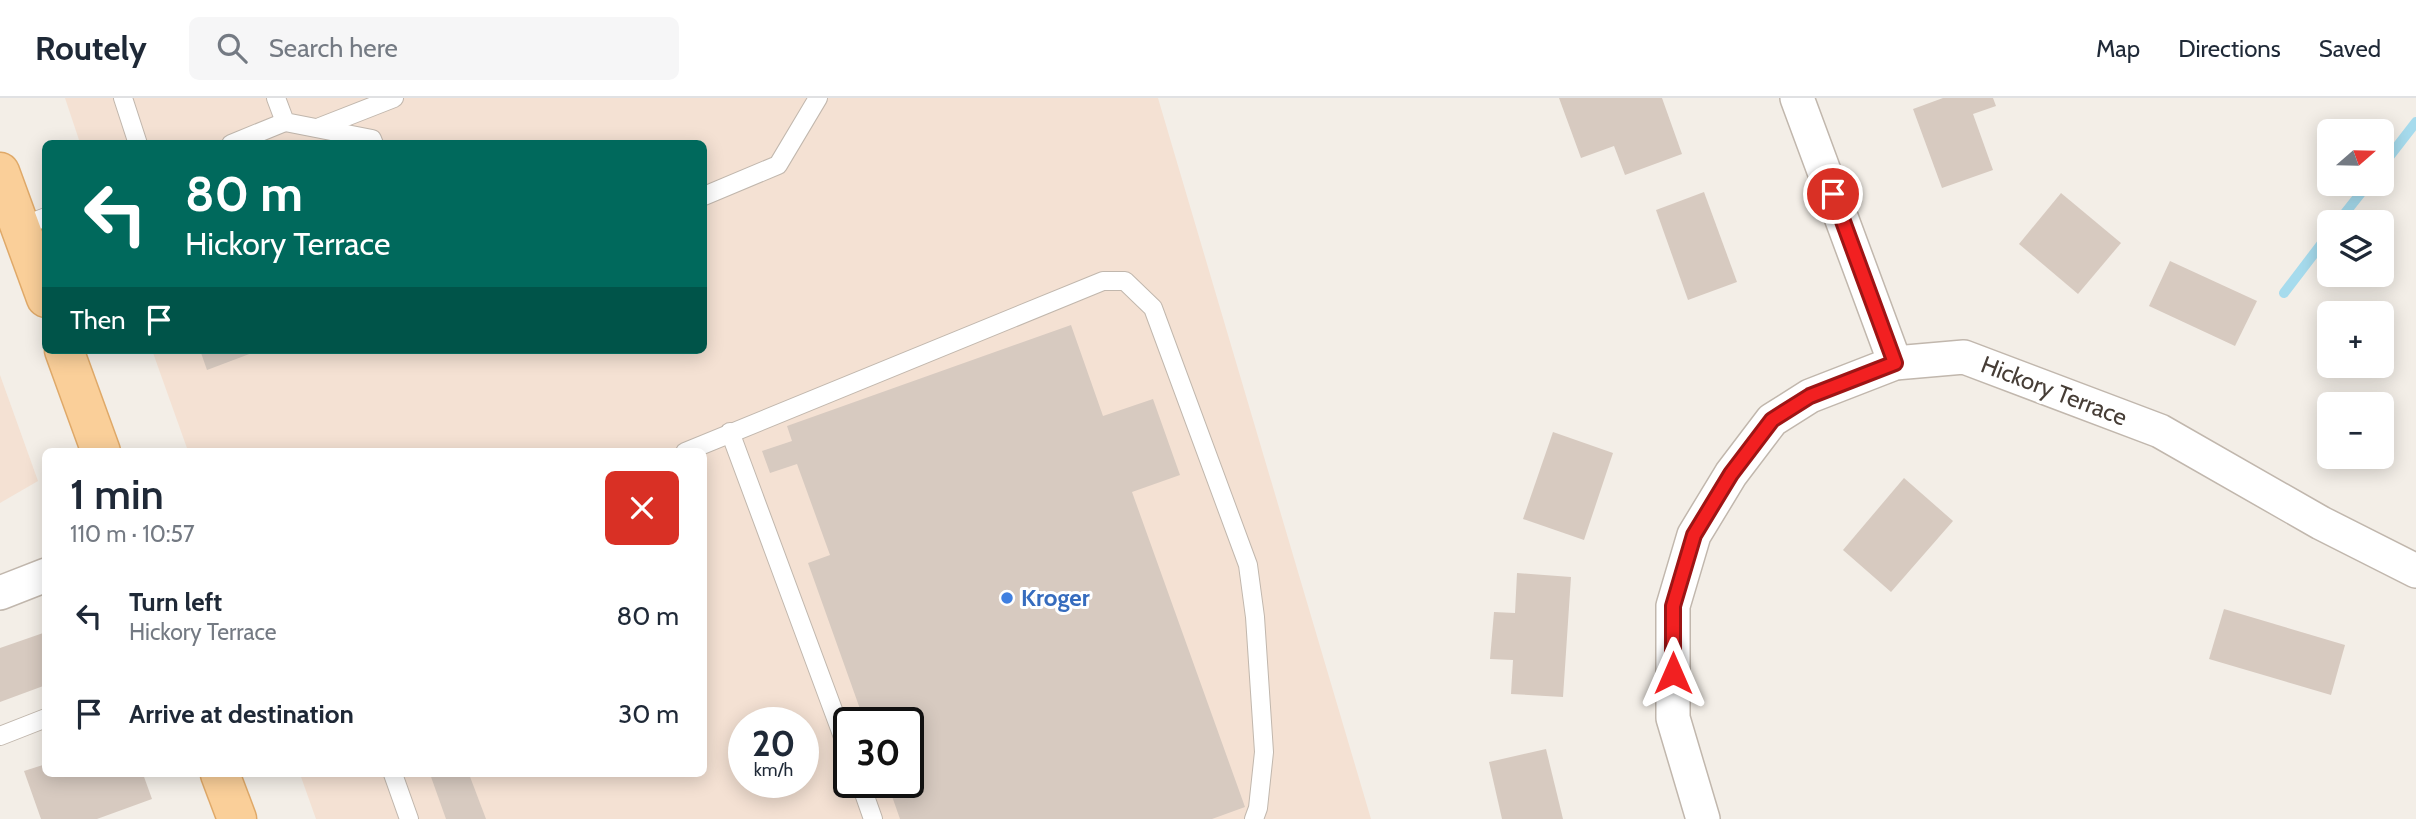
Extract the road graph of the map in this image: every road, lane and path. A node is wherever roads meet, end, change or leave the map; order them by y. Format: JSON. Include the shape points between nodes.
{"nodes":[{"id":1,"x":123,"y":98,"type":"edge"},
{"id":2,"x":276,"y":98,"type":"edge"},
{"id":3,"x":394,"y":98,"type":"edge"},
{"id":4,"x":818,"y":98,"type":"edge"},
{"id":5,"x":1797,"y":98,"type":"edge"},
{"id":6,"x":285,"y":122,"type":"junction"},
{"id":7,"x":320,"y":127,"type":"junction"},
{"id":8,"x":137,"y":140,"type":"edge"},
{"id":9,"x":241,"y":140,"type":"edge"},
{"id":10,"x":372,"y":140,"type":"edge"},
{"id":11,"x":0,"y":172,"type":"edge"},
{"id":12,"x":707,"y":195,"type":"edge"},
{"id":13,"x":33,"y":222,"type":"edge"},
{"id":14,"x":42,"y":275,"type":"edge"},
{"id":15,"x":67,"y":354,"type":"edge"},
{"id":16,"x":1895,"y":363,"type":"junction"},
{"id":17,"x":730,"y":432,"type":"junction"},
{"id":18,"x":100,"y":448,"type":"edge"},
{"id":19,"x":694,"y":448,"type":"edge"},
{"id":20,"x":2416,"y":571,"type":"edge"},
{"id":21,"x":42,"y":577,"type":"edge"},
{"id":22,"x":0,"y":593,"type":"edge"},
{"id":23,"x":833,"y":710,"type":"edge"},
{"id":24,"x":42,"y":720,"type":"edge"},
{"id":25,"x":0,"y":736,"type":"edge"},
{"id":26,"x":221,"y":777,"type":"edge"},
{"id":27,"x":394,"y":777,"type":"edge"},
{"id":28,"x":866,"y":798,"type":"edge"},
{"id":29,"x":228,"y":816,"type":"edge"},
{"id":30,"x":410,"y":819,"type":"edge"},
{"id":31,"x":873,"y":819,"type":"edge"},
{"id":32,"x":1254,"y":819,"type":"edge"},
{"id":33,"x":1703,"y":819,"type":"edge"}],
"edges":[{"from":1,"to":8,"type":"lane"},
{"from":2,"to":6,"type":"lane"},
{"from":3,"to":7,"type":"lane"},
{"from":4,"to":12,"type":"lane","via":[[778,165]]},
{"from":5,"to":16,"type":"street"},
{"from":6,"to":7,"type":"lane"},
{"from":6,"to":9,"type":"lane"},
{"from":7,"to":10,"type":"lane"},
{"from":11,"to":13,"type":"main road"},
{"from":13,"to":14,"type":"main road"},
{"from":15,"to":18,"type":"main road"},
{"from":16,"to":20,"type":"street","name":"Hickory Terrace","via":[[1964,357],[2160,431]]},
{"from":16,"to":33,"type":"street","name":"Hickory Terrace","via":[[1810,396],[1772,420],[1731,474],[1694,535],[1673,606],[1673,718]]},
{"from":17,"to":19,"type":"lane"},
{"from":17,"to":23,"type":"lane"},
{"from":17,"to":32,"type":"lane","via":[[1103,281],[1125,281],[1153,308],[1248,565],[1264,752]]},
{"from":21,"to":22,"type":"street"},
{"from":24,"to":25,"type":"lane"},
{"from":26,"to":29,"type":"main road"},
{"from":27,"to":30,"type":"lane"},
{"from":28,"to":31,"type":"lane"}]}
